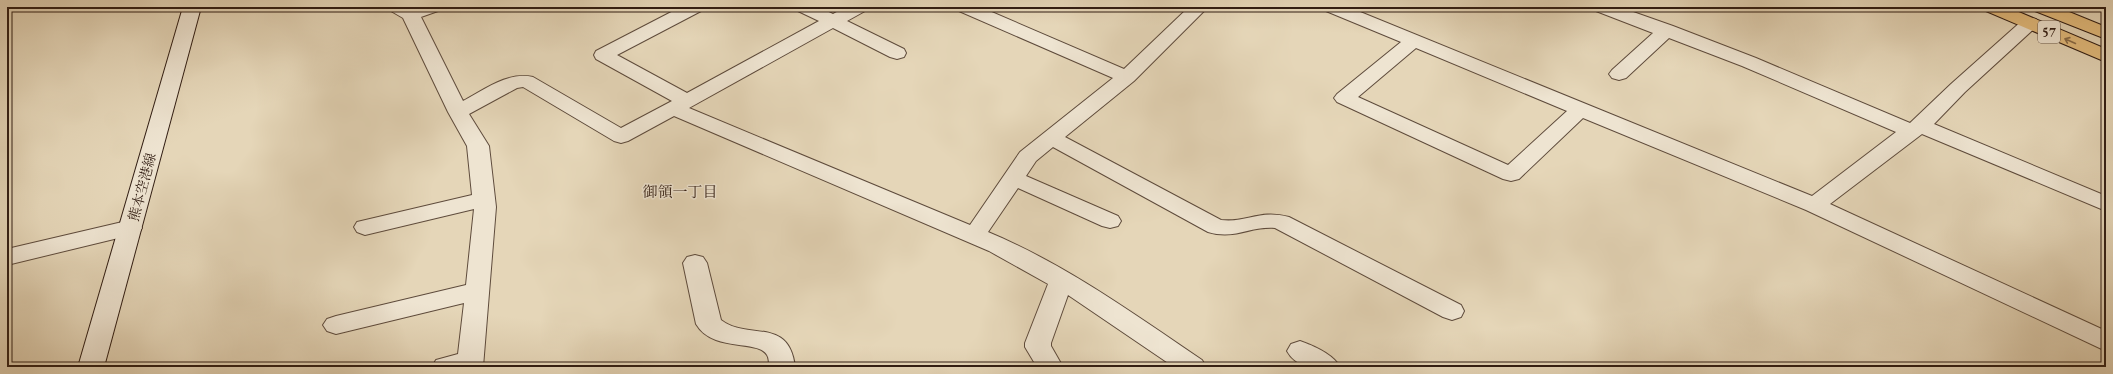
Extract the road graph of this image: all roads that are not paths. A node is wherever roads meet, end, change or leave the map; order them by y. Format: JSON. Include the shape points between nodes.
{"nodes":[{"id":1,"x":192,"y":7,"type":"edge"},
{"id":2,"x":432,"y":7,"type":"edge"},
{"id":3,"x":695,"y":7,"type":"edge"},
{"id":4,"x":804,"y":7,"type":"edge"},
{"id":5,"x":859,"y":7,"type":"edge"},
{"id":6,"x":965,"y":7,"type":"edge"},
{"id":7,"x":1332,"y":7,"type":"edge"},
{"id":8,"x":1602,"y":7,"type":"edge"},
{"id":9,"x":1992,"y":7,"type":"edge"},
{"id":10,"x":2041,"y":7,"type":"edge"},
{"id":11,"x":1189,"y":9,"type":"edge"},
{"id":12,"x":404,"y":11,"type":"edge"},
{"id":13,"x":833,"y":21,"type":"junction"},
{"id":14,"x":2030,"y":23,"type":"junction"},
{"id":15,"x":1667,"y":30,"type":"junction"},
{"id":16,"x":2106,"y":33,"type":"edge"},
{"id":17,"x":1414,"y":41,"type":"junction"},
{"id":18,"x":897,"y":53,"type":"dead end"},
{"id":19,"x":2106,"y":56,"type":"edge"},
{"id":20,"x":1618,"y":74,"type":"dead end"},
{"id":21,"x":1127,"y":77,"type":"junction"},
{"id":22,"x":679,"y":105,"type":"junction"},
{"id":23,"x":1580,"y":109,"type":"junction"},
{"id":24,"x":458,"y":112,"type":"junction"},
{"id":25,"x":1916,"y":129,"type":"junction"},
{"id":26,"x":1051,"y":138,"type":"junction"},
{"id":27,"x":1013,"y":178,"type":"junction"},
{"id":28,"x":484,"y":199,"type":"junction"},
{"id":29,"x":2106,"y":204,"type":"edge"},
{"id":30,"x":1814,"y":205,"type":"junction"},
{"id":31,"x":1110,"y":221,"type":"dead end"},
{"id":32,"x":365,"y":227,"type":"dead end"},
{"id":33,"x":131,"y":228,"type":"junction"},
{"id":34,"x":975,"y":235,"type":"junction"},
{"id":35,"x":7,"y":257,"type":"edge"},
{"id":36,"x":695,"y":263,"type":"dead end"},
{"id":37,"x":1061,"y":281,"type":"junction"},
{"id":38,"x":477,"y":291,"type":"junction"},
{"id":39,"x":1452,"y":311,"type":"dead end"},
{"id":40,"x":336,"y":325,"type":"dead end"},
{"id":41,"x":2106,"y":342,"type":"edge"},
{"id":42,"x":1300,"y":350,"type":"dead end"},
{"id":43,"x":470,"y":364,"type":"edge"},
{"id":44,"x":91,"y":367,"type":"edge"},
{"id":45,"x":445,"y":367,"type":"edge"},
{"id":46,"x":782,"y":367,"type":"edge"},
{"id":47,"x":1050,"y":367,"type":"edge"},
{"id":48,"x":1193,"y":367,"type":"edge"},
{"id":49,"x":1327,"y":367,"type":"edge"}],
"edges":[{"from":1,"to":33,"type":"street","name":"熊本空港線"},
{"from":2,"to":12,"type":"street"},
{"from":3,"to":22,"type":"street","via":[[603,55]]},
{"from":4,"to":13,"type":"street"},
{"from":5,"to":13,"type":"street"},
{"from":6,"to":21,"type":"street"},
{"from":7,"to":17,"type":"street"},
{"from":8,"to":15,"type":"street"},
{"from":9,"to":14,"type":"highway","number":"57"},
{"from":10,"to":16,"type":"highway","number":"57"},
{"from":11,"to":21,"type":"street"},
{"from":12,"to":24,"type":"street"},
{"from":13,"to":18,"type":"street"},
{"from":13,"to":22,"type":"street"},
{"from":19,"to":14,"type":"highway","number":"57","one_way":true},
{"from":14,"to":25,"type":"street"},
{"from":15,"to":20,"type":"street"},
{"from":15,"to":25,"type":"street"},
{"from":17,"to":23,"type":"street"},
{"from":17,"to":23,"type":"street","via":[[1344,98],[1511,174]]},
{"from":21,"to":26,"type":"street"},
{"from":22,"to":24,"type":"street","via":[[621,136],[526,81],[512,83]]},
{"from":22,"to":34,"type":"street"},
{"from":23,"to":30,"type":"street"},
{"from":24,"to":28,"type":"street","via":[[478,146]]},
{"from":25,"to":29,"type":"street"},
{"from":25,"to":30,"type":"street"},
{"from":26,"to":27,"type":"street","via":[[1028,157]]},
{"from":26,"to":39,"type":"street","via":[[1216,227],[1232,228],[1271,220],[1281,222]]},
{"from":27,"to":31,"type":"street"},
{"from":27,"to":34,"type":"street"},
{"from":28,"to":32,"type":"street"},
{"from":28,"to":38,"type":"street"},
{"from":30,"to":41,"type":"street"},
{"from":33,"to":35,"type":"street"},
{"from":33,"to":44,"type":"street","name":"熊本空港線"},
{"from":34,"to":37,"type":"street"},
{"from":36,"to":46,"type":"street","via":[[709,324],[727,335],[766,340],[775,346]]},
{"from":37,"to":47,"type":"street","via":[[1038,343]]},
{"from":37,"to":48,"type":"street","via":[[1085,294]]},
{"from":38,"to":40,"type":"street"},
{"from":38,"to":43,"type":"street"},
{"from":42,"to":49,"type":"street"},
{"from":43,"to":45,"type":"street"}]}
